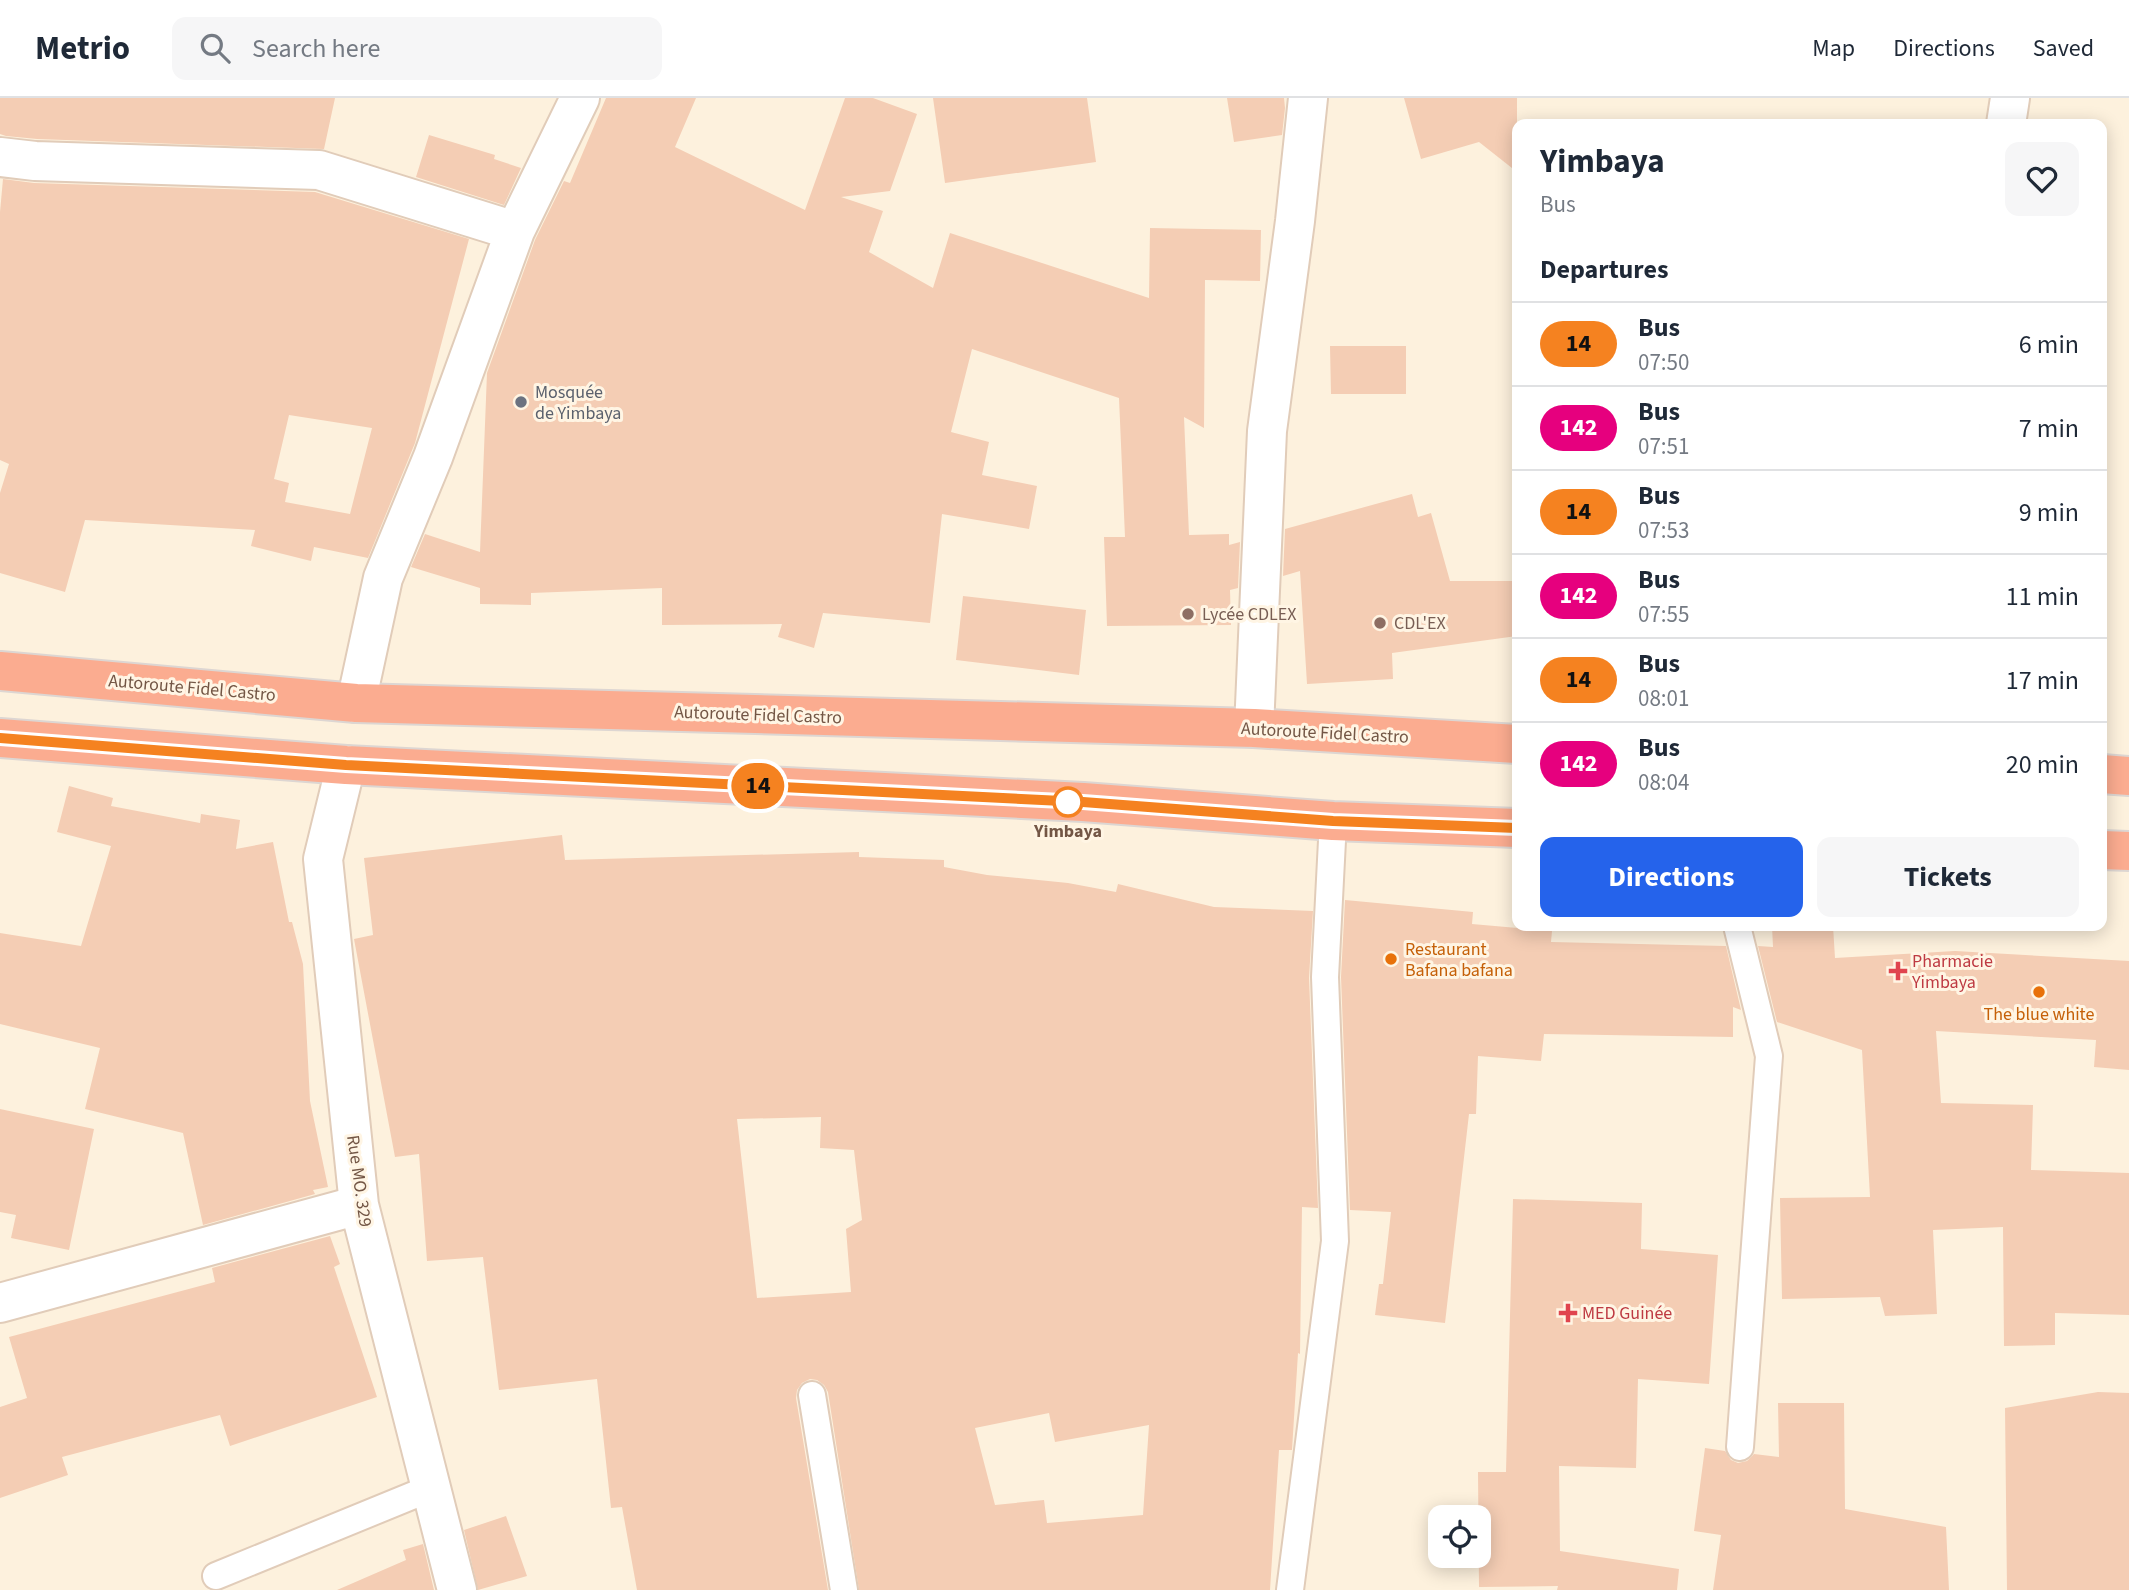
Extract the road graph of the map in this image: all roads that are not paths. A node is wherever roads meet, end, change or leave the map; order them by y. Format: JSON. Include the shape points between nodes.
{"nodes":[{"id":1,"x":580,"y":98,"type":"edge"},
{"id":2,"x":1307,"y":98,"type":"edge"},
{"id":3,"x":2010,"y":98,"type":"edge"},
{"id":4,"x":2007,"y":119,"type":"edge"},
{"id":5,"x":0,"y":157,"type":"edge"},
{"id":6,"x":515,"y":231,"type":"junction"},
{"id":7,"x":0,"y":671,"type":"edge"},
{"id":8,"x":356,"y":703,"type":"junction"},
{"id":9,"x":1254,"y":728,"type":"junction"},
{"id":10,"x":0,"y":738,"type":"edge"},
{"id":11,"x":1512,"y":744,"type":"edge"},
{"id":12,"x":346,"y":765,"type":"junction"},
{"id":13,"x":2107,"y":774,"type":"edge"},
{"id":14,"x":2129,"y":775,"type":"edge"},
{"id":15,"x":1333,"y":821,"type":"junction"},
{"id":16,"x":1512,"y":828,"type":"edge"},
{"id":17,"x":2107,"y":850,"type":"edge"},
{"id":18,"x":2129,"y":850,"type":"edge"},
{"id":19,"x":1738,"y":931,"type":"edge"},
{"id":20,"x":359,"y":1205,"type":"junction"},
{"id":21,"x":0,"y":1303,"type":"edge"},
{"id":22,"x":812,"y":1395,"type":"dead end"},
{"id":23,"x":1740,"y":1447,"type":"dead end"},
{"id":24,"x":431,"y":1488,"type":"junction"},
{"id":25,"x":216,"y":1576,"type":"dead end"},
{"id":26,"x":457,"y":1590,"type":"edge"},
{"id":27,"x":844,"y":1590,"type":"edge"},
{"id":28,"x":1290,"y":1590,"type":"edge"}],
"edges":[{"from":1,"to":6,"type":"street"},
{"from":2,"to":9,"type":"street","via":[[1267,431]]},
{"from":3,"to":4,"type":"street"},
{"from":5,"to":6,"type":"street","via":[[319,170]]},
{"from":6,"to":8,"type":"street","via":[[433,457],[383,578]]},
{"from":7,"to":8,"type":"highway","name":"Autoroute Fidel Castro"},
{"from":8,"to":9,"type":"highway","name":"Autoroute Fidel Castro"},
{"from":9,"to":11,"type":"highway","name":"Autoroute Fidel Castro"},
{"from":10,"to":12,"type":"highway"},
{"from":12,"to":15,"type":"highway","via":[[1083,802]]},
{"from":12,"to":20,"type":"street","name":"Rue MO. 329","via":[[323,859]]},
{"from":13,"to":14,"type":"highway"},
{"from":15,"to":16,"type":"highway"},
{"from":15,"to":28,"type":"lane","via":[[1325,977],[1335,1241]]},
{"from":17,"to":18,"type":"highway"},
{"from":19,"to":23,"type":"lane","via":[[1769,1056]]},
{"from":20,"to":21,"type":"street"},
{"from":20,"to":24,"type":"street","name":"Rue MO. 329"},
{"from":22,"to":27,"type":"lane"},
{"from":24,"to":25,"type":"lane"},
{"from":24,"to":26,"type":"street","name":"Rue MO. 329"}]}
